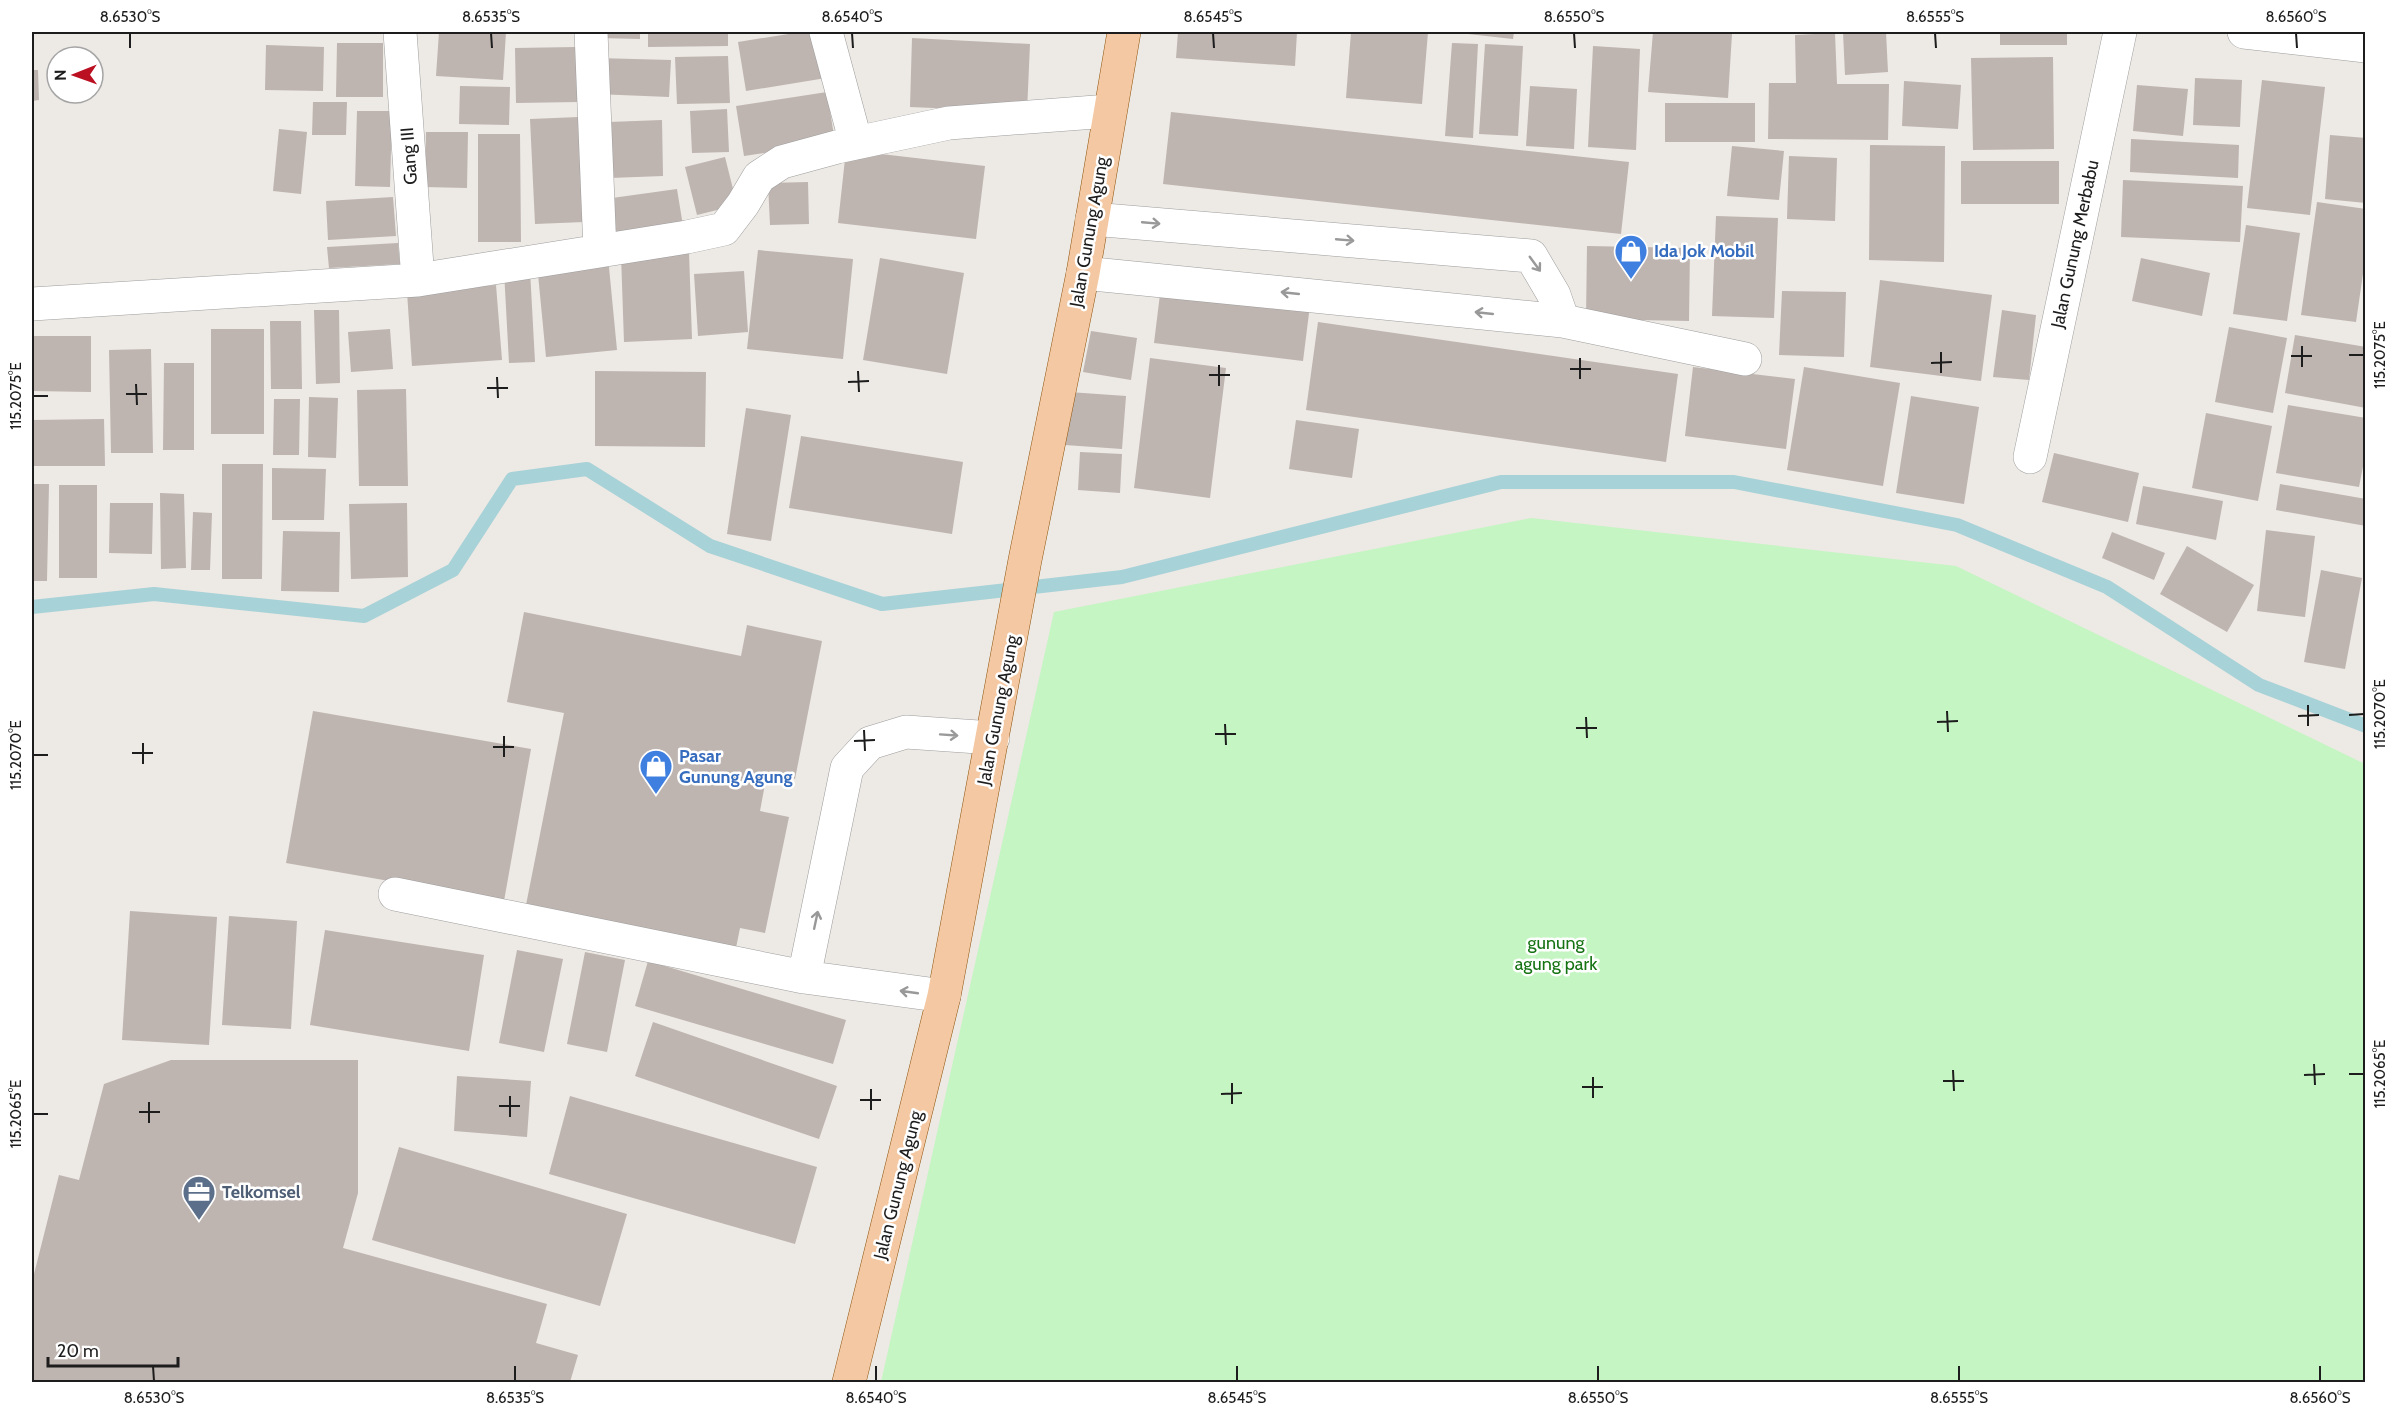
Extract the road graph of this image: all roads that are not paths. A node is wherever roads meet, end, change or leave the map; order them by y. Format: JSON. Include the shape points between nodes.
{"nodes":[{"id":1,"x":400,"y":32,"type":"edge"},
{"id":2,"x":591,"y":32,"type":"edge"},
{"id":3,"x":826,"y":32,"type":"edge"},
{"id":4,"x":1124,"y":32,"type":"edge"},
{"id":5,"x":2121,"y":32,"type":"edge"},
{"id":6,"x":2244,"y":32,"type":"edge"},
{"id":7,"x":2366,"y":46,"type":"edge"},
{"id":8,"x":1109,"y":111,"type":"junction"},
{"id":9,"x":856,"y":143,"type":"junction"},
{"id":10,"x":1092,"y":219,"type":"junction"},
{"id":11,"x":600,"y":251,"type":"junction"},
{"id":12,"x":1083,"y":273,"type":"junction"},
{"id":13,"x":418,"y":280,"type":"junction"},
{"id":14,"x":32,"y":304,"type":"edge"},
{"id":15,"x":1563,"y":321,"type":"junction"},
{"id":16,"x":1745,"y":359,"type":"dead end"},
{"id":17,"x":2030,"y":456,"type":"dead end"},
{"id":18,"x":993,"y":738,"type":"junction"},
{"id":19,"x":395,"y":894,"type":"dead end"},
{"id":20,"x":804,"y":977,"type":"junction"},
{"id":21,"x":944,"y":996,"type":"junction"},
{"id":22,"x":849,"y":1383,"type":"edge"}],
"edges":[{"from":1,"to":13,"type":"street","name":"Gang III"},
{"from":2,"to":11,"type":"street"},
{"from":3,"to":9,"type":"street"},
{"from":4,"to":8,"type":"main road","name":"Jalan Gunung Agung"},
{"from":5,"to":17,"type":"street","name":"Jalan Gunung Merbabu"},
{"from":6,"to":7,"type":"street"},
{"from":8,"to":9,"type":"street","via":[[949,123]]},
{"from":8,"to":10,"type":"main road","name":"Jalan Gunung Agung"},
{"from":9,"to":11,"type":"street","via":[[782,162],[759,177],[724,229]]},
{"from":10,"to":12,"type":"main road","name":"Jalan Gunung Agung"},
{"from":10,"to":15,"type":"street","one_way":true,"via":[[1531,256],[1554,295]]},
{"from":11,"to":13,"type":"street"},
{"from":15,"to":12,"type":"street","one_way":true},
{"from":12,"to":18,"type":"main road","name":"Jalan Gunung Agung"},
{"from":13,"to":14,"type":"street"},
{"from":15,"to":16,"type":"street"},
{"from":20,"to":18,"type":"street","one_way":true,"via":[[847,768],[870,743],[906,732]]},
{"from":18,"to":21,"type":"main road","name":"Jalan Gunung Agung"},
{"from":19,"to":20,"type":"street"},
{"from":21,"to":20,"type":"street","one_way":true},
{"from":21,"to":22,"type":"main road","name":"Jalan Gunung Agung"}]}
